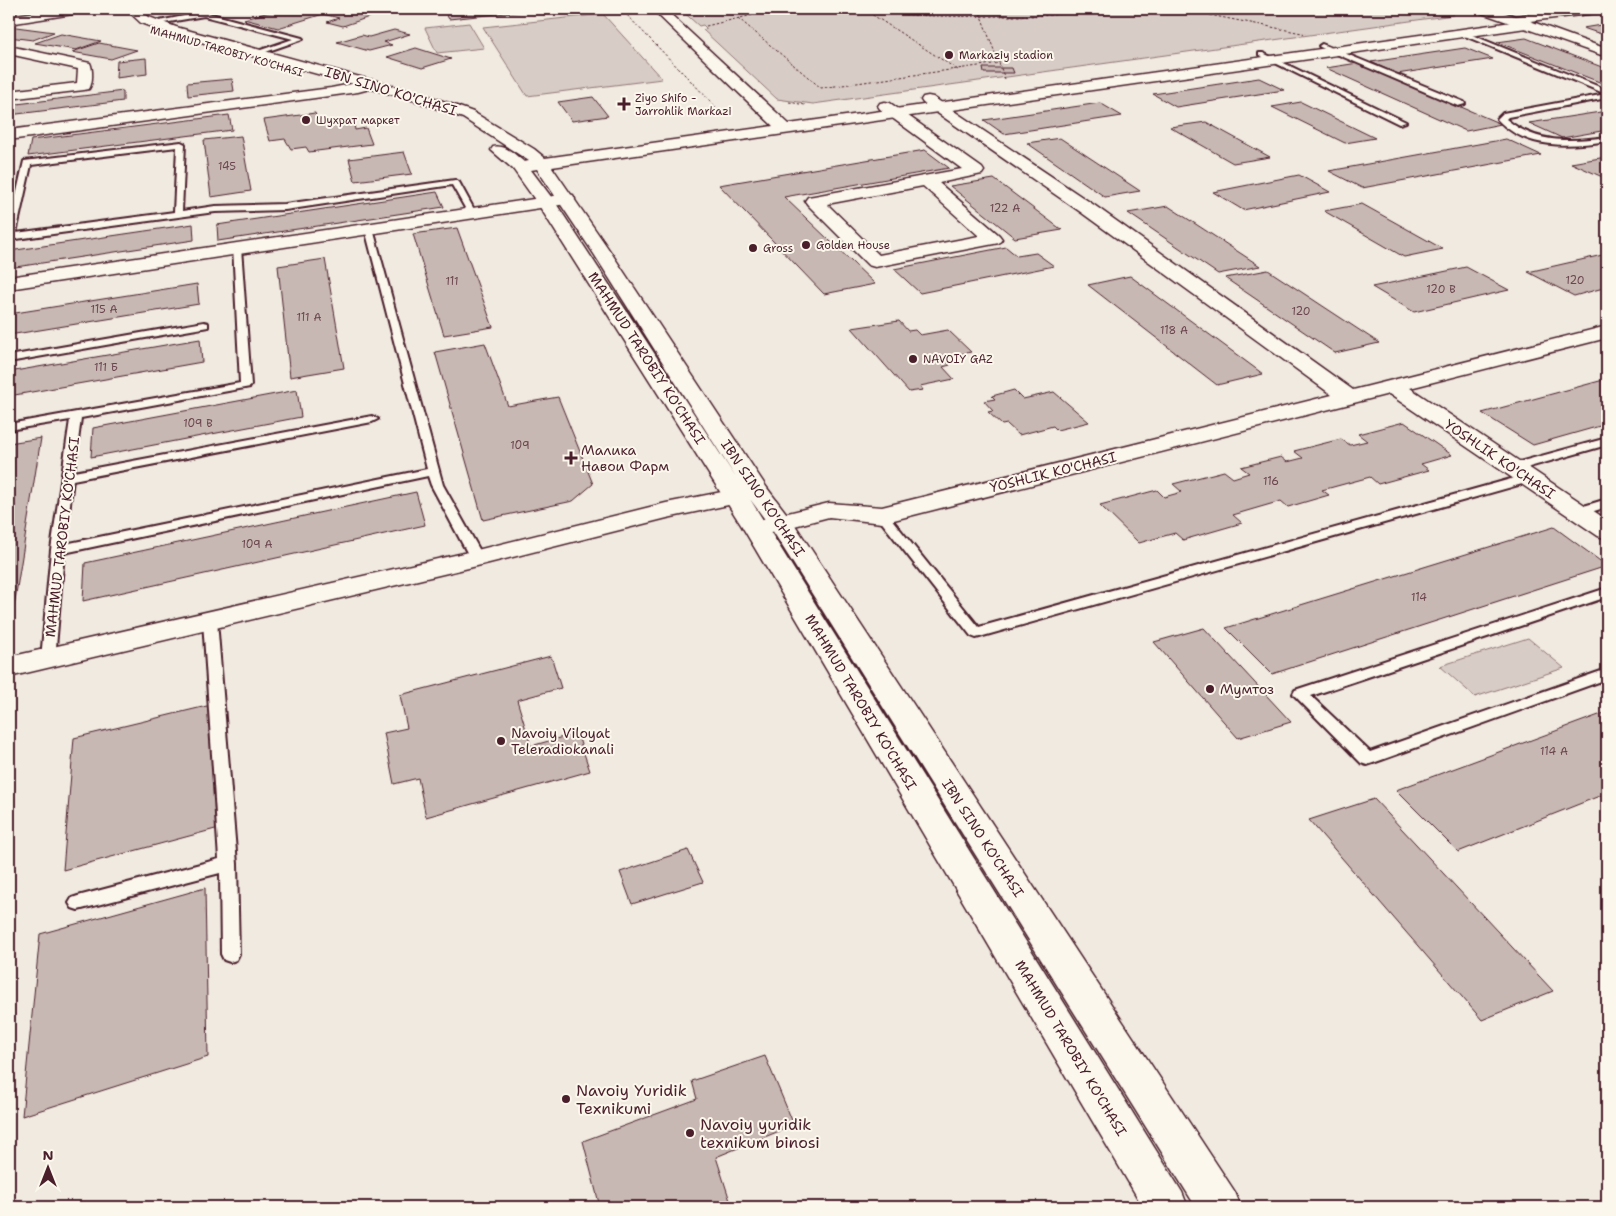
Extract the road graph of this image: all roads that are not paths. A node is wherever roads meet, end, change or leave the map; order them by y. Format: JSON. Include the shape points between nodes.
{"nodes":[{"id":1,"x":79,"y":9,"type":"edge"},
{"id":2,"x":114,"y":9,"type":"edge"},
{"id":3,"x":132,"y":9,"type":"edge"},
{"id":4,"x":1483,"y":9,"type":"edge"},
{"id":5,"x":1597,"y":9,"type":"edge"},
{"id":6,"x":194,"y":12,"type":"edge"},
{"id":7,"x":652,"y":12,"type":"edge"},
{"id":8,"x":9,"y":20,"type":"edge"},
{"id":9,"x":1516,"y":21,"type":"junction"},
{"id":10,"x":152,"y":22,"type":"junction"},
{"id":11,"x":681,"y":31,"type":"junction"},
{"id":12,"x":664,"y":33,"type":"junction"},
{"id":13,"x":1462,"y":33,"type":"junction"},
{"id":14,"x":677,"y":46,"type":"dead end"},
{"id":15,"x":1607,"y":46,"type":"edge"},
{"id":16,"x":1593,"y":48,"type":"junction"},
{"id":17,"x":1329,"y":49,"type":"junction"},
{"id":18,"x":9,"y":50,"type":"edge"},
{"id":19,"x":257,"y":53,"type":"junction"},
{"id":20,"x":1607,"y":54,"type":"edge"},
{"id":21,"x":1268,"y":57,"type":"junction"},
{"id":22,"x":365,"y":86,"type":"junction"},
{"id":23,"x":1607,"y":92,"type":"edge"},
{"id":24,"x":9,"y":96,"type":"edge"},
{"id":25,"x":1607,"y":96,"type":"edge"},
{"id":26,"x":933,"y":103,"type":"junction"},
{"id":27,"x":1461,"y":104,"type":"dead end"},
{"id":28,"x":890,"y":109,"type":"junction"},
{"id":29,"x":1402,"y":122,"type":"dead end"},
{"id":30,"x":780,"y":125,"type":"junction"},
{"id":31,"x":9,"y":135,"type":"edge"},
{"id":32,"x":1607,"y":139,"type":"edge"},
{"id":33,"x":527,"y":161,"type":"junction"},
{"id":34,"x":926,"y":180,"type":"junction"},
{"id":35,"x":556,"y":200,"type":"junction"},
{"id":36,"x":472,"y":213,"type":"junction"},
{"id":37,"x":178,"y":214,"type":"junction"},
{"id":38,"x":369,"y":228,"type":"junction"},
{"id":39,"x":10,"y":237,"type":"edge"},
{"id":40,"x":236,"y":248,"type":"junction"},
{"id":41,"x":9,"y":283,"type":"edge"},
{"id":42,"x":204,"y":325,"type":"dead end"},
{"id":43,"x":1607,"y":332,"type":"edge"},
{"id":44,"x":9,"y":359,"type":"edge"},
{"id":45,"x":1392,"y":386,"type":"junction"},
{"id":46,"x":1349,"y":397,"type":"junction"},
{"id":47,"x":76,"y":415,"type":"junction"},
{"id":48,"x":372,"y":420,"type":"dead end"},
{"id":49,"x":9,"y":426,"type":"edge"},
{"id":50,"x":1607,"y":441,"type":"edge"},
{"id":51,"x":433,"y":471,"type":"junction"},
{"id":52,"x":1520,"y":473,"type":"junction"},
{"id":53,"x":68,"y":477,"type":"junction"},
{"id":54,"x":746,"y":494,"type":"junction"},
{"id":55,"x":1607,"y":503,"type":"edge"},
{"id":56,"x":1578,"y":512,"type":"junction"},
{"id":57,"x":882,"y":515,"type":"junction"},
{"id":58,"x":768,"y":525,"type":"junction"},
{"id":59,"x":1607,"y":531,"type":"edge"},
{"id":60,"x":58,"y":550,"type":"junction"},
{"id":61,"x":477,"y":558,"type":"junction"},
{"id":62,"x":1607,"y":592,"type":"edge"},
{"id":63,"x":210,"y":620,"type":"junction"},
{"id":64,"x":48,"y":658,"type":"junction"},
{"id":65,"x":9,"y":668,"type":"edge"},
{"id":66,"x":1607,"y":674,"type":"edge"},
{"id":67,"x":228,"y":864,"type":"junction"},
{"id":68,"x":78,"y":903,"type":"dead end"},
{"id":69,"x":230,"y":954,"type":"dead end"},
{"id":70,"x":1167,"y":1207,"type":"edge"},
{"id":71,"x":1220,"y":1207,"type":"edge"}],
"edges":[{"from":1,"to":8,"type":"street"},
{"from":2,"to":22,"type":"street","name":"MAHMUD TAROBIY KO'CHASI","via":[[156,32]]},
{"from":3,"to":10,"type":"street","name":"IBN SINO KO'CHASI"},
{"from":4,"to":9,"type":"street"},
{"from":5,"to":9,"type":"street"},
{"from":6,"to":10,"type":"lane"},
{"from":6,"to":19,"type":"lane","via":[[300,39]]},
{"from":7,"to":11,"type":"street"},
{"from":7,"to":12,"type":"street"},
{"from":9,"to":13,"type":"street"},
{"from":9,"to":16,"type":"street"},
{"from":9,"to":17,"type":"street","via":[[1349,42]]},
{"from":10,"to":19,"type":"street","name":"IBN SINO KO'CHASI"},
{"from":11,"to":12,"type":"street"},
{"from":11,"to":30,"type":"street"},
{"from":12,"to":14,"type":"street"},
{"from":13,"to":17,"type":"street"},
{"from":13,"to":23,"type":"lane"},
{"from":15,"to":16,"type":"street"},
{"from":16,"to":20,"type":"street"},
{"from":17,"to":21,"type":"street"},
{"from":17,"to":27,"type":"lane"},
{"from":18,"to":24,"type":"street","via":[[85,66],[84,86]]},
{"from":19,"to":22,"type":"street","name":"IBN SINO KO'CHASI"},
{"from":21,"to":26,"type":"street"},
{"from":21,"to":26,"type":"street","via":[[1008,89]]},
{"from":21,"to":29,"type":"lane"},
{"from":22,"to":31,"type":"street"},
{"from":22,"to":33,"type":"street","name":"IBN SINO KO'CHASI","via":[[421,98],[468,115]]},
{"from":25,"to":32,"type":"lane","via":[[1506,115],[1502,120],[1509,127],[1549,143],[1572,144]]},
{"from":26,"to":28,"type":"street"},
{"from":26,"to":46,"type":"street","via":[[1088,209]]},
{"from":28,"to":30,"type":"street"},
{"from":28,"to":34,"type":"street","via":[[976,171]]},
{"from":30,"to":33,"type":"street","via":[[757,125]]},
{"from":33,"to":35,"type":"street","name":"IBN SINO KO'CHASI"},
{"from":34,"to":34,"type":"street","via":[[889,187],[814,201],[875,261],[993,239]]},
{"from":35,"to":36,"type":"street"},
{"from":35,"to":54,"type":"street","name":"IBN SINO KO'CHASI"},
{"from":36,"to":37,"type":"lane","via":[[455,182],[285,207],[215,209]]},
{"from":36,"to":38,"type":"street"},
{"from":37,"to":39,"type":"lane"},
{"from":37,"to":39,"type":"lane","via":[[181,144],[27,163]]},
{"from":38,"to":40,"type":"street"},
{"from":38,"to":51,"type":"lane"},
{"from":40,"to":41,"type":"street"},
{"from":40,"to":47,"type":"lane","name":"MAHMUD TAROBIY KO'CHASI","via":[[246,385]]},
{"from":42,"to":44,"type":"lane"},
{"from":43,"to":45,"type":"street","name":"YOSHLIK KO'CHASI"},
{"from":45,"to":46,"type":"street","name":"YOSHLIK KO'CHASI"},
{"from":45,"to":52,"type":"street","name":"YOSHLIK KO'CHASI"},
{"from":46,"to":57,"type":"street","name":"YOSHLIK KO'CHASI"},
{"from":47,"to":49,"type":"lane","name":"MAHMUD TAROBIY KO'CHASI"},
{"from":47,"to":53,"type":"lane","name":"MAHMUD TAROBIY KO'CHASI"},
{"from":48,"to":53,"type":"lane"},
{"from":50,"to":52,"type":"lane"},
{"from":51,"to":60,"type":"lane"},
{"from":51,"to":61,"type":"lane","via":[[437,485]]},
{"from":52,"to":56,"type":"street","name":"YOSHLIK KO'CHASI"},
{"from":52,"to":57,"type":"lane","via":[[976,633]]},
{"from":53,"to":60,"type":"lane","name":"MAHMUD TAROBIY KO'CHASI"},
{"from":54,"to":58,"type":"street","name":"IBN SINO KO'CHASI"},
{"from":54,"to":61,"type":"street"},
{"from":55,"to":56,"type":"lane"},
{"from":56,"to":59,"type":"street","name":"YOSHLIK KO'CHASI"},
{"from":57,"to":58,"type":"street","name":"YOSHLIK KO'CHASI","via":[[829,510]]},
{"from":58,"to":70,"type":"street","name":"MAHMUD TAROBIY KO'CHASI"},
{"from":58,"to":71,"type":"street","name":"IBN SINO KO'CHASI"},
{"from":60,"to":64,"type":"lane","name":"MAHMUD TAROBIY KO'CHASI"},
{"from":61,"to":63,"type":"street"},
{"from":62,"to":66,"type":"lane","via":[[1300,694],[1367,759]]},
{"from":63,"to":64,"type":"street"},
{"from":63,"to":67,"type":"lane"},
{"from":64,"to":65,"type":"street"},
{"from":67,"to":68,"type":"lane"},
{"from":67,"to":69,"type":"lane"}]}
